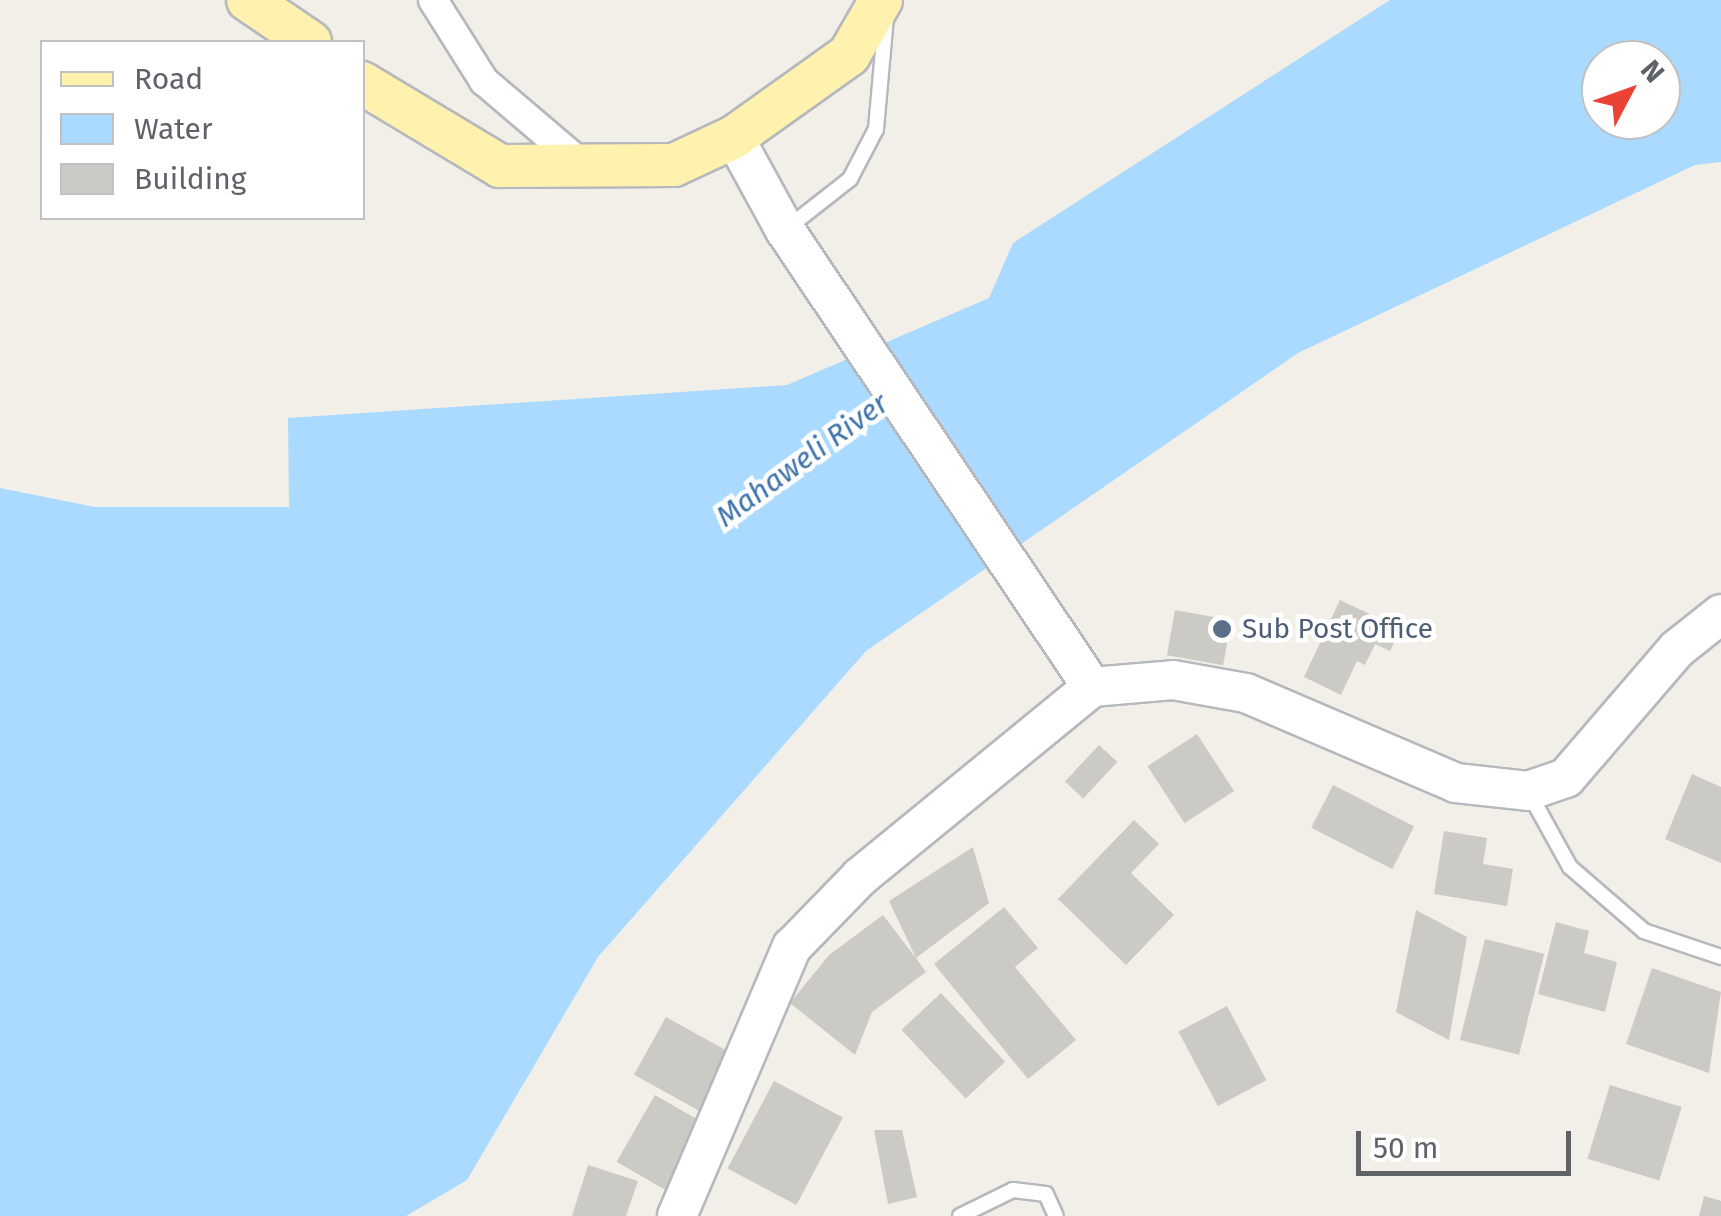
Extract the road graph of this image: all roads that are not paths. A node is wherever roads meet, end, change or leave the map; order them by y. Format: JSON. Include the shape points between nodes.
{"nodes":[{"id":1,"x":248,"y":0,"type":"edge"},
{"id":2,"x":434,"y":0,"type":"edge"},
{"id":3,"x":883,"y":0,"type":"edge"},
{"id":4,"x":307,"y":40,"type":"edge"},
{"id":5,"x":365,"y":86,"type":"edge"},
{"id":6,"x":734,"y":137,"type":"junction"},
{"id":7,"x":592,"y":172,"type":"junction"},
{"id":8,"x":793,"y":241,"type":"junction"},
{"id":9,"x":1721,"y":614,"type":"edge"},
{"id":10,"x":1092,"y":687,"type":"junction"},
{"id":11,"x":1528,"y":791,"type":"junction"},
{"id":12,"x":1721,"y":957,"type":"edge"},
{"id":13,"x":677,"y":1216,"type":"edge"},
{"id":14,"x":960,"y":1216,"type":"edge"},
{"id":15,"x":1056,"y":1216,"type":"edge"}],
"edges":[{"from":1,"to":4,"type":"main road"},
{"from":2,"to":7,"type":"street","via":[[484,82]]},
{"from":3,"to":6,"type":"main road","via":[[849,55]]},
{"from":3,"to":8,"type":"lane","via":[[876,129],[850,179]]},
{"from":5,"to":7,"type":"main road","via":[[500,166]]},
{"from":6,"to":7,"type":"main road","via":[[674,165]]},
{"from":6,"to":8,"type":"street"},
{"from":8,"to":10,"type":"street"},
{"from":9,"to":11,"type":"street","via":[[1678,649],[1566,778]]},
{"from":10,"to":11,"type":"street","via":[[1172,680],[1246,693],[1456,783]]},
{"from":10,"to":13,"type":"street","via":[[860,877],[792,946]]},
{"from":11,"to":12,"type":"lane","via":[[1570,867],[1644,932]]},
{"from":14,"to":15,"type":"lane","via":[[1013,1190],[1046,1194]]}]}
